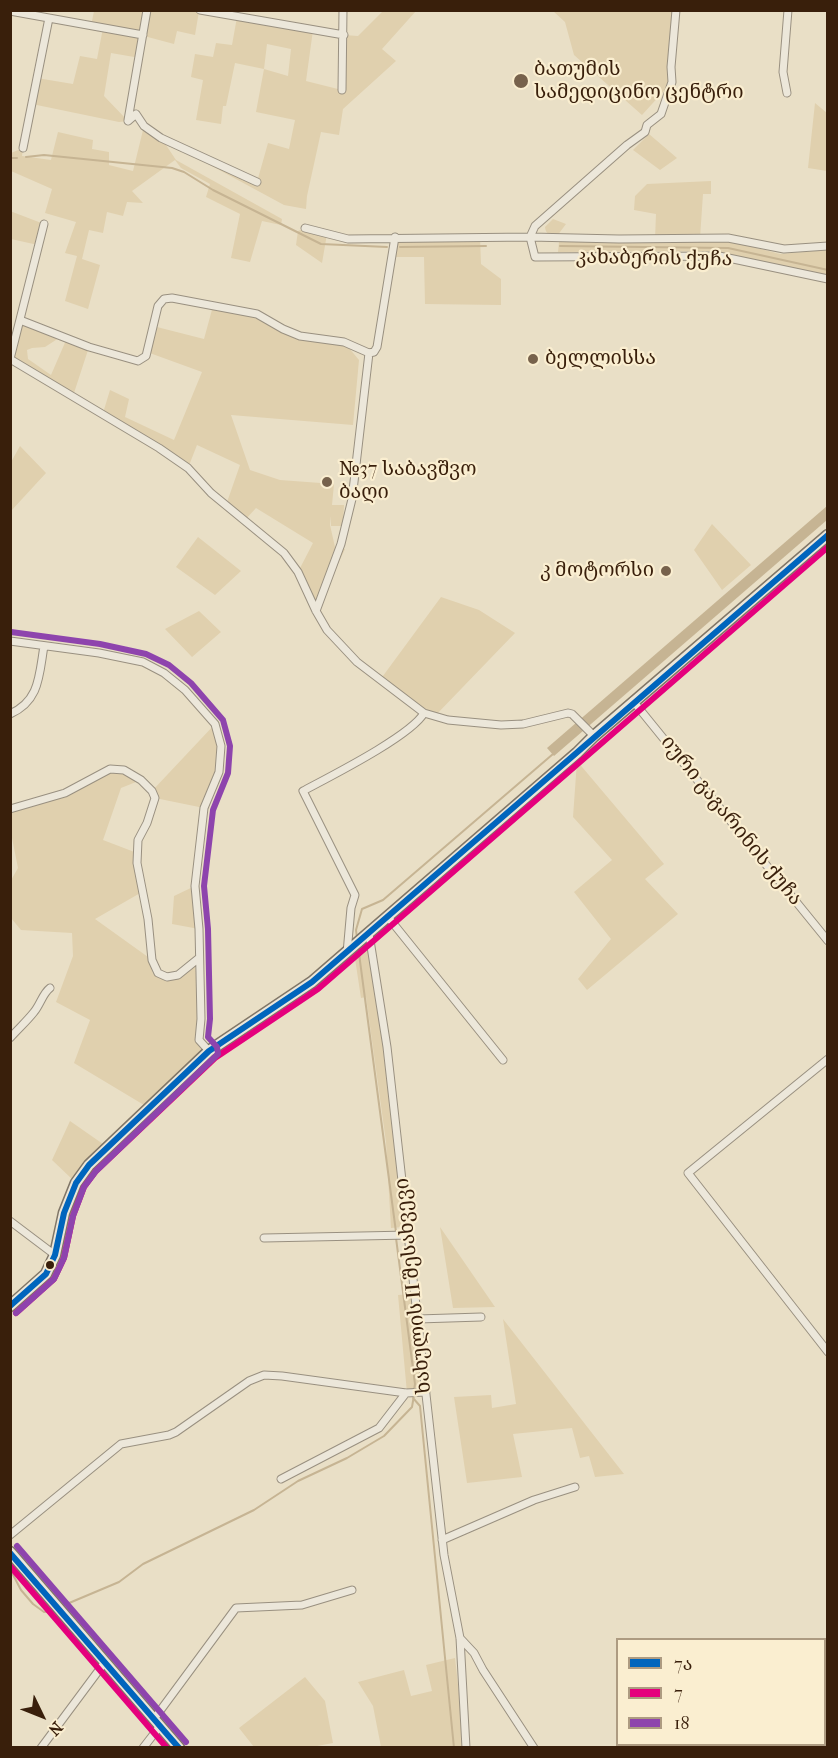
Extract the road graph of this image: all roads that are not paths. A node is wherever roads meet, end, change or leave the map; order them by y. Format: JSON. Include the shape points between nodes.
{"nodes":[{"id":1,"x":147,"y":10,"type":"edge"},
{"id":2,"x":200,"y":10,"type":"edge"},
{"id":3,"x":343,"y":10,"type":"edge"},
{"id":4,"x":676,"y":10,"type":"edge"},
{"id":5,"x":788,"y":10,"type":"edge"},
{"id":6,"x":10,"y":11,"type":"edge"},
{"id":7,"x":49,"y":18,"type":"junction"},
{"id":8,"x":143,"y":35,"type":"junction"},
{"id":9,"x":344,"y":35,"type":"junction"},
{"id":10,"x":342,"y":90,"type":"dead end"},
{"id":11,"x":787,"y":93,"type":"dead end"},
{"id":12,"x":23,"y":148,"type":"dead end"},
{"id":13,"x":257,"y":182,"type":"dead end"},
{"id":14,"x":44,"y":224,"type":"dead end"},
{"id":15,"x":305,"y":228,"type":"dead end"},
{"id":16,"x":395,"y":237,"type":"junction"},
{"id":17,"x":530,"y":237,"type":"junction"},
{"id":18,"x":828,"y":246,"type":"edge"},
{"id":19,"x":828,"y":279,"type":"edge"},
{"id":20,"x":20,"y":320,"type":"junction"},
{"id":21,"x":369,"y":353,"type":"junction"},
{"id":22,"x":11,"y":359,"type":"edge"},
{"id":23,"x":828,"y":535,"type":"edge"},
{"id":24,"x":316,"y":612,"type":"junction"},
{"id":25,"x":10,"y":641,"type":"edge"},
{"id":26,"x":44,"y":646,"type":"junction"},
{"id":27,"x":633,"y":702,"type":"junction"},
{"id":28,"x":424,"y":713,"type":"junction"},
{"id":29,"x":10,"y":714,"type":"edge"},
{"id":30,"x":594,"y":736,"type":"junction"},
{"id":31,"x":10,"y":809,"type":"edge"},
{"id":32,"x":388,"y":917,"type":"junction"},
{"id":33,"x":367,"y":935,"type":"junction"},
{"id":34,"x":828,"y":941,"type":"edge"},
{"id":35,"x":349,"y":951,"type":"junction"},
{"id":36,"x":199,"y":958,"type":"junction"},
{"id":37,"x":50,"y":988,"type":"dead end"},
{"id":38,"x":10,"y":1038,"type":"edge"},
{"id":39,"x":209,"y":1051,"type":"junction"},
{"id":40,"x":828,"y":1059,"type":"edge"},
{"id":41,"x":503,"y":1060,"type":"dead end"},
{"id":42,"x":10,"y":1221,"type":"edge"},
{"id":43,"x":409,"y":1235,"type":"junction"},
{"id":44,"x":264,"y":1238,"type":"dead end"},
{"id":45,"x":55,"y":1255,"type":"junction"},
{"id":46,"x":10,"y":1306,"type":"edge"},
{"id":47,"x":481,"y":1317,"type":"dead end"},
{"id":48,"x":418,"y":1319,"type":"junction"},
{"id":49,"x":828,"y":1352,"type":"edge"},
{"id":50,"x":426,"y":1392,"type":"junction"},
{"id":51,"x":406,"y":1393,"type":"junction"},
{"id":52,"x":281,"y":1479,"type":"dead end"},
{"id":53,"x":575,"y":1487,"type":"dead end"},
{"id":54,"x":10,"y":1535,"type":"edge"},
{"id":55,"x":442,"y":1540,"type":"junction"},
{"id":56,"x":10,"y":1552,"type":"edge"},
{"id":57,"x":352,"y":1590,"type":"dead end"},
{"id":58,"x":460,"y":1638,"type":"junction"},
{"id":59,"x":105,"y":1662,"type":"junction"},
{"id":60,"x":157,"y":1722,"type":"junction"},
{"id":61,"x":41,"y":1748,"type":"edge"},
{"id":62,"x":142,"y":1748,"type":"edge"},
{"id":63,"x":179,"y":1748,"type":"edge"},
{"id":64,"x":466,"y":1748,"type":"edge"},
{"id":65,"x":534,"y":1748,"type":"edge"}],
"edges":[{"from":1,"to":8,"type":"street"},
{"from":2,"to":9,"type":"street"},
{"from":3,"to":9,"type":"street"},
{"from":4,"to":17,"type":"street","via":[[672,82],[661,114],[535,226]]},
{"from":5,"to":11,"type":"street","via":[[783,72]]},
{"from":6,"to":7,"type":"street"},
{"from":7,"to":8,"type":"street"},
{"from":7,"to":12,"type":"street"},
{"from":8,"to":13,"type":"street","via":[[128,121],[136,114],[144,126],[161,138]]},
{"from":9,"to":10,"type":"street"},
{"from":14,"to":20,"type":"street"},
{"from":15,"to":16,"type":"street","via":[[348,239]]},
{"from":16,"to":17,"type":"street"},
{"from":16,"to":21,"type":"street","via":[[377,347]]},
{"from":17,"to":18,"type":"street","name":"კახაბერის ქუჩა","via":[[728,238],[784,249]]},
{"from":17,"to":19,"type":"street","name":"კახაბერის ქუჩა","via":[[535,256],[719,256]]},
{"from":20,"to":21,"type":"street","via":[[138,361],[146,356],[158,306],[164,299],[172,298],[257,314],[300,336],[344,342]]},
{"from":20,"to":22,"type":"street"},
{"from":21,"to":24,"type":"street","via":[[352,499],[341,544]]},
{"from":22,"to":24,"type":"street","via":[[188,468],[211,493],[284,553],[298,572]]},
{"from":23,"to":27,"type":"street"},
{"from":24,"to":28,"type":"street","via":[[357,662]]},
{"from":25,"to":26,"type":"street"},
{"from":26,"to":29,"type":"street","via":[[32,698],[22,709]]},
{"from":26,"to":36,"type":"street","via":[[143,662],[185,690],[215,724],[221,746],[219,772],[204,808],[195,886]]},
{"from":27,"to":30,"type":"street"},
{"from":27,"to":34,"type":"street","name":"იური გაგარინის ქუჩა"},
{"from":28,"to":30,"type":"street","via":[[466,723],[501,725],[568,713]]},
{"from":28,"to":35,"type":"street","via":[[402,733],[303,791],[355,895]]},
{"from":30,"to":32,"type":"street"},
{"from":31,"to":36,"type":"street","via":[[64,793],[110,769],[124,770],[141,780],[155,798],[138,840],[137,863],[152,960],[158,973],[167,977],[178,975]]},
{"from":32,"to":33,"type":"street"},
{"from":32,"to":41,"type":"street"},
{"from":33,"to":35,"type":"street"},
{"from":33,"to":43,"type":"street","name":"ხახულის II შესახვევი","via":[[387,1047]]},
{"from":35,"to":39,"type":"street","via":[[312,982]]},
{"from":36,"to":39,"type":"street","via":[[199,1040]]},
{"from":37,"to":38,"type":"street"},
{"from":39,"to":45,"type":"street","via":[[76,1183],[64,1213]]},
{"from":40,"to":49,"type":"street","via":[[688,1173]]},
{"from":42,"to":45,"type":"street"},
{"from":43,"to":44,"type":"street"},
{"from":43,"to":48,"type":"street","name":"ხახულის II შესახვევი"},
{"from":45,"to":46,"type":"street","via":[[46,1274]]},
{"from":47,"to":48,"type":"street"},
{"from":48,"to":50,"type":"street","name":"ხახულის II შესახვევი"},
{"from":50,"to":51,"type":"street"},
{"from":50,"to":55,"type":"street","name":"ხახულის II შესახვევი"},
{"from":51,"to":52,"type":"street","via":[[379,1428]]},
{"from":51,"to":54,"type":"street","via":[[264,1375],[249,1381],[169,1436],[121,1444]]},
{"from":53,"to":55,"type":"street","via":[[534,1500]]},
{"from":55,"to":58,"type":"street","name":"ხახულის II შესახვევი"},
{"from":56,"to":59,"type":"street"},
{"from":57,"to":60,"type":"street","via":[[302,1605],[236,1608]]},
{"from":58,"to":64,"type":"street","name":"ხახულის II შესახვევი"},
{"from":58,"to":65,"type":"street","name":"ხახულის II შესახვევი","via":[[474,1653]]},
{"from":59,"to":60,"type":"street"},
{"from":59,"to":61,"type":"street"},
{"from":60,"to":62,"type":"street"},
{"from":60,"to":63,"type":"street"}]}
